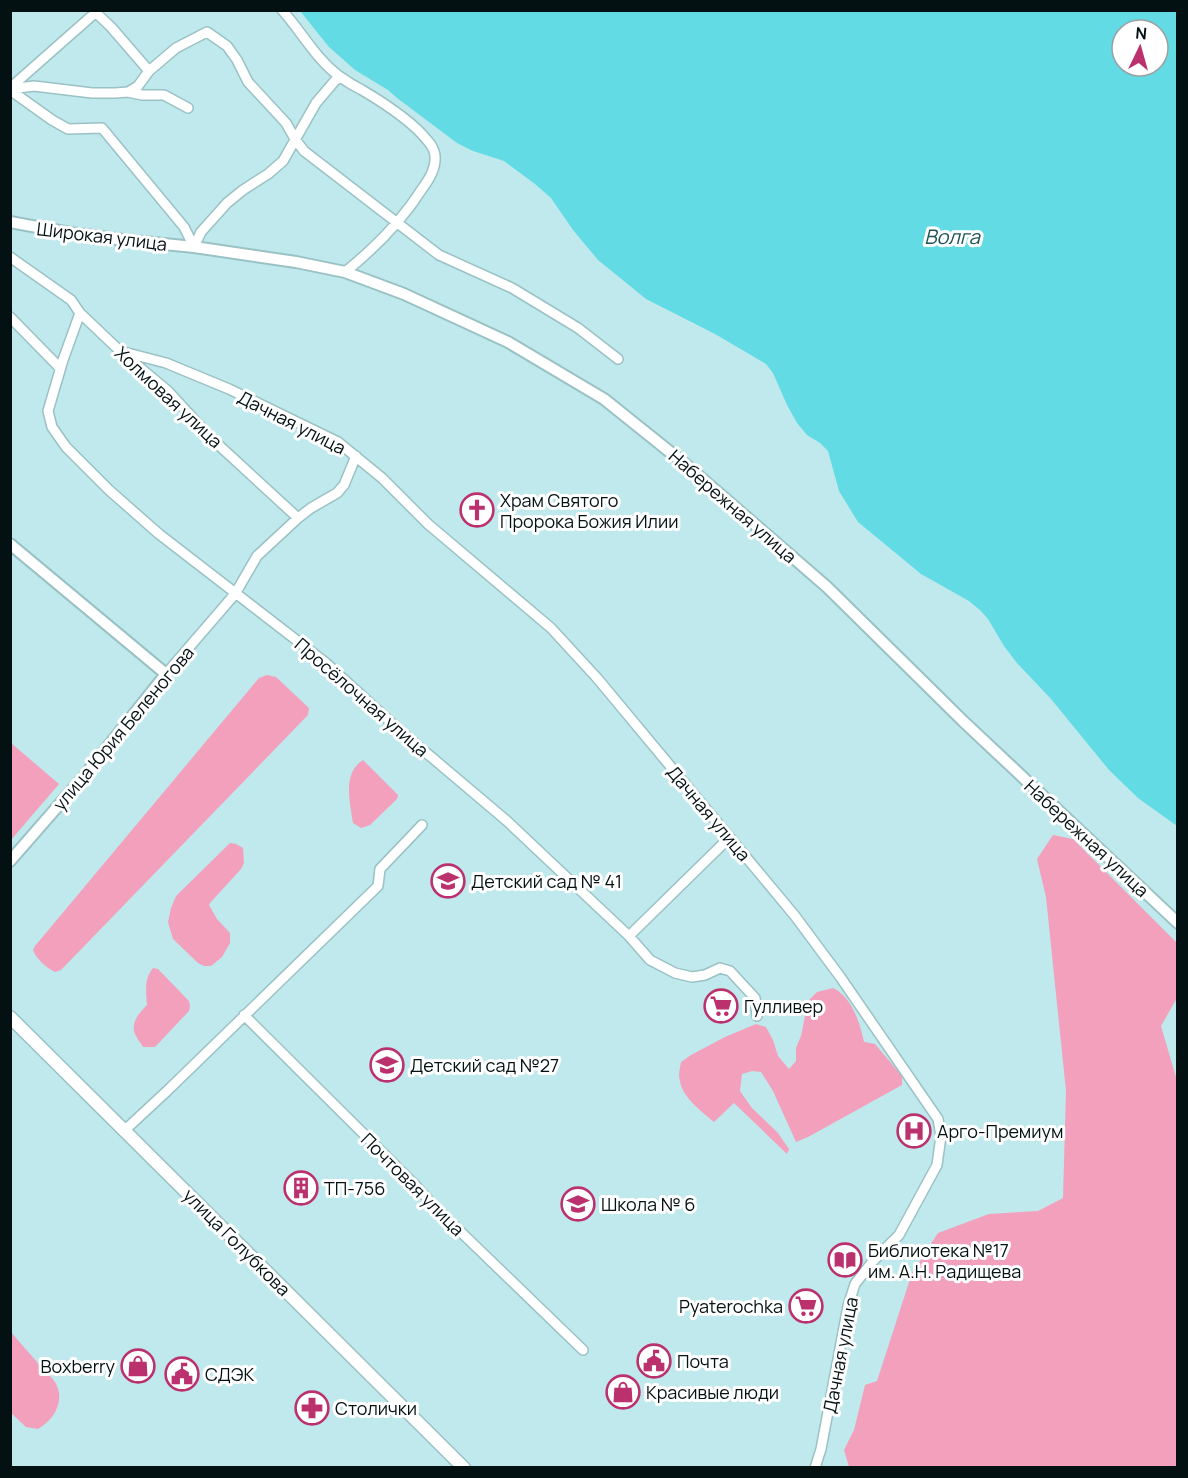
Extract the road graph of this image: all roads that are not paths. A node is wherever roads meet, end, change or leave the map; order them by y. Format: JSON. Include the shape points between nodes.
{"nodes":[{"id":1,"x":282,"y":10,"type":"edge"},
{"id":2,"x":94,"y":12,"type":"edge"},
{"id":3,"x":149,"y":71,"type":"junction"},
{"id":4,"x":339,"y":76,"type":"junction"},
{"id":5,"x":10,"y":89,"type":"edge"},
{"id":6,"x":128,"y":92,"type":"junction"},
{"id":7,"x":188,"y":108,"type":"dead end"},
{"id":8,"x":295,"y":139,"type":"junction"},
{"id":9,"x":10,"y":222,"type":"edge"},
{"id":10,"x":398,"y":223,"type":"junction"},
{"id":11,"x":194,"y":247,"type":"junction"},
{"id":12,"x":10,"y":256,"type":"edge"},
{"id":13,"x":345,"y":272,"type":"junction"},
{"id":14,"x":80,"y":313,"type":"junction"},
{"id":15,"x":10,"y":317,"type":"edge"},
{"id":16,"x":120,"y":351,"type":"junction"},
{"id":17,"x":618,"y":358,"type":"dead end"},
{"id":18,"x":60,"y":368,"type":"junction"},
{"id":19,"x":356,"y":456,"type":"junction"},
{"id":20,"x":298,"y":518,"type":"junction"},
{"id":21,"x":10,"y":544,"type":"edge"},
{"id":22,"x":235,"y":594,"type":"junction"},
{"id":23,"x":166,"y":674,"type":"junction"},
{"id":24,"x":422,"y":825,"type":"dead end"},
{"id":25,"x":729,"y":838,"type":"junction"},
{"id":26,"x":10,"y":861,"type":"edge"},
{"id":27,"x":1178,"y":923,"type":"edge"},
{"id":28,"x":629,"y":936,"type":"junction"},
{"id":29,"x":244,"y":1015,"type":"junction"},
{"id":30,"x":757,"y":1016,"type":"dead end"},
{"id":31,"x":10,"y":1017,"type":"edge"},
{"id":32,"x":124,"y":1130,"type":"junction"},
{"id":33,"x":583,"y":1350,"type":"dead end"},
{"id":34,"x":464,"y":1467,"type":"edge"},
{"id":35,"x":815,"y":1467,"type":"edge"}],
"edges":[{"from":1,"to":4,"type":"street","via":[[317,56]]},
{"from":2,"to":3,"type":"street"},
{"from":2,"to":5,"type":"street"},
{"from":3,"to":6,"type":"street"},
{"from":3,"to":8,"type":"street","via":[[176,48],[207,32],[227,46],[248,82],[286,123]]},
{"from":4,"to":8,"type":"street","via":[[316,102]]},
{"from":4,"to":10,"type":"street","via":[[385,104],[428,140],[435,152],[429,179]]},
{"from":5,"to":6,"type":"street","via":[[34,86],[92,93]]},
{"from":5,"to":11,"type":"street","via":[[68,129],[102,128],[184,227]]},
{"from":6,"to":7,"type":"street","via":[[164,95]]},
{"from":8,"to":10,"type":"street","via":[[304,151]]},
{"from":8,"to":11,"type":"street","via":[[283,161],[214,216]]},
{"from":9,"to":11,"type":"street","name":"Широкая улица"},
{"from":10,"to":13,"type":"street"},
{"from":10,"to":17,"type":"street","via":[[439,255],[512,288]]},
{"from":11,"to":13,"type":"street","name":"Набережная улица"},
{"from":12,"to":14,"type":"street","name":"Холмовая улица","via":[[71,300]]},
{"from":13,"to":27,"type":"street","name":"Набережная улица","via":[[404,294],[508,342],[604,399],[827,587]]},
{"from":14,"to":16,"type":"street","name":"Холмовая улица"},
{"from":14,"to":18,"type":"street","name":"Просёлочная улица"},
{"from":15,"to":18,"type":"street"},
{"from":16,"to":19,"type":"street","name":"Дачная улица","via":[[166,363],[229,390],[338,442]]},
{"from":16,"to":20,"type":"street","name":"Холмовая улица","via":[[168,391],[211,438]]},
{"from":18,"to":22,"type":"street","name":"Просёлочная улица","via":[[48,411],[52,427],[66,447],[108,490]]},
{"from":19,"to":20,"type":"street","name":"улица Юрия Беленогова","via":[[337,493]]},
{"from":19,"to":25,"type":"street","name":"Дачная улица","via":[[428,524],[551,628]]},
{"from":20,"to":22,"type":"street","name":"улица Юрия Беленогова","via":[[257,556]]},
{"from":21,"to":23,"type":"street"},
{"from":22,"to":23,"type":"street","name":"улица Юрия Беленогова"},
{"from":22,"to":28,"type":"street","name":"Просёлочная улица","via":[[326,663],[507,821]]},
{"from":23,"to":26,"type":"street","name":"улица Юрия Беленогова"},
{"from":24,"to":29,"type":"street","via":[[380,869],[378,886]]},
{"from":25,"to":28,"type":"street"},
{"from":25,"to":35,"type":"street","name":"Дачная улица","via":[[841,978],[938,1119],[941,1136],[936,1165],[899,1235],[855,1284]]},
{"from":28,"to":30,"type":"street","name":"Просёлочная улица","via":[[650,960],[675,973],[692,977],[720,968],[730,971],[755,998]]},
{"from":29,"to":32,"type":"street"},
{"from":29,"to":33,"type":"street","name":"Почтовая улица"},
{"from":31,"to":32,"type":"main road","name":"улица Голубкова"},
{"from":32,"to":34,"type":"main road","name":"улица Голубкова"}]}
